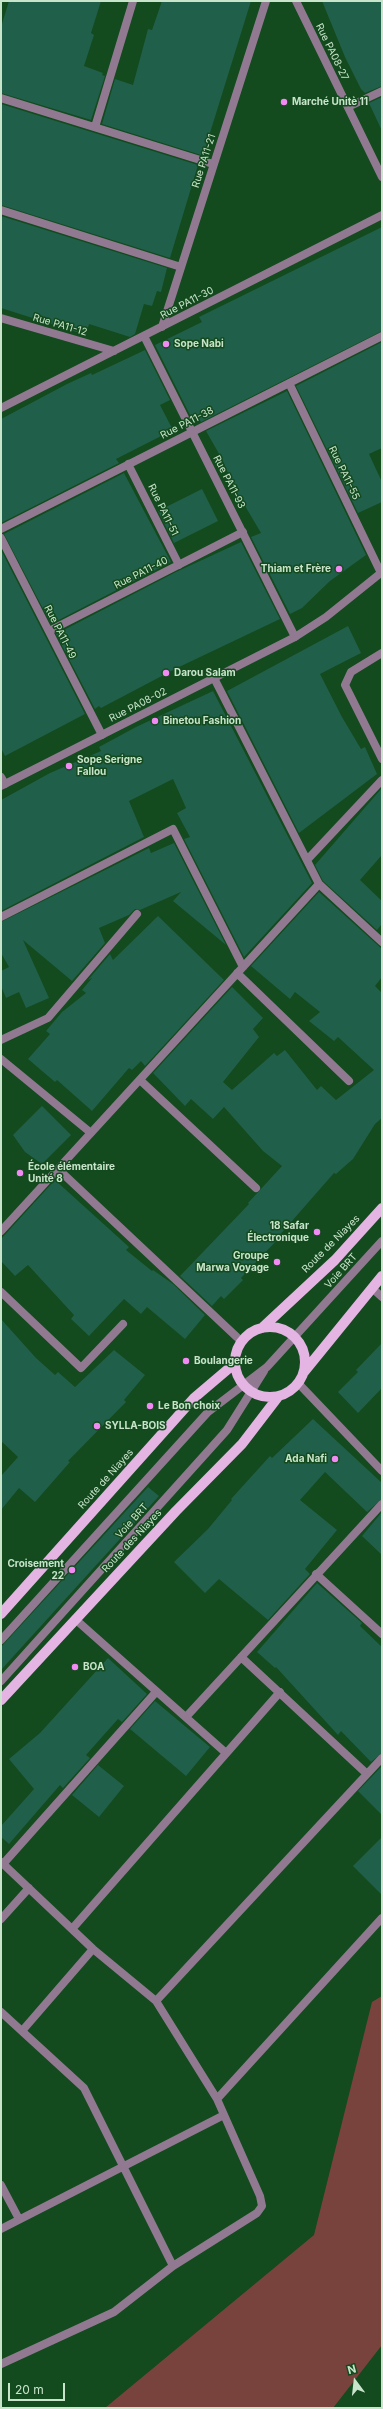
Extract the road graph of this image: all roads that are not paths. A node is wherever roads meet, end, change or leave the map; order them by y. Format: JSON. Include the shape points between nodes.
{"nodes":[{"id":1,"x":133,"y":1,"type":"edge"},
{"id":2,"x":266,"y":1,"type":"edge"},
{"id":3,"x":296,"y":1,"type":"edge"},
{"id":4,"x":382,"y":91,"type":"edge"},
{"id":5,"x":1,"y":98,"type":"edge"},
{"id":6,"x":348,"y":107,"type":"junction"},
{"id":7,"x":95,"y":127,"type":"junction"},
{"id":8,"x":213,"y":164,"type":"junction"},
{"id":9,"x":382,"y":177,"type":"edge"},
{"id":10,"x":1,"y":210,"type":"edge"},
{"id":11,"x":382,"y":215,"type":"edge"},
{"id":12,"x":181,"y":267,"type":"junction"},
{"id":13,"x":1,"y":318,"type":"edge"},
{"id":14,"x":162,"y":327,"type":"junction"},
{"id":15,"x":144,"y":336,"type":"junction"},
{"id":16,"x":382,"y":336,"type":"edge"},
{"id":17,"x":114,"y":351,"type":"junction"},
{"id":18,"x":289,"y":383,"type":"junction"},
{"id":19,"x":1,"y":408,"type":"edge"},
{"id":20,"x":192,"y":432,"type":"junction"},
{"id":21,"x":128,"y":464,"type":"junction"},
{"id":22,"x":1,"y":529,"type":"edge"},
{"id":23,"x":243,"y":532,"type":"junction"},
{"id":24,"x":1,"y":538,"type":"edge"},
{"id":25,"x":179,"y":565,"type":"junction"},
{"id":26,"x":382,"y":572,"type":"edge"},
{"id":27,"x":49,"y":631,"type":"junction"},
{"id":28,"x":295,"y":637,"type":"junction"},
{"id":29,"x":382,"y":653,"type":"edge"},
{"id":30,"x":214,"y":678,"type":"junction"},
{"id":31,"x":102,"y":735,"type":"junction"},
{"id":32,"x":382,"y":759,"type":"edge"},
{"id":33,"x":382,"y":780,"type":"edge"},
{"id":34,"x":2,"y":782,"type":"edge"},
{"id":35,"x":307,"y":860,"type":"junction"},
{"id":36,"x":319,"y":884,"type":"junction"},
{"id":37,"x":138,"y":914,"type":"dead end"},
{"id":38,"x":1,"y":917,"type":"edge"},
{"id":39,"x":381,"y":940,"type":"edge"},
{"id":40,"x":243,"y":967,"type":"junction"},
{"id":41,"x":237,"y":973,"type":"junction"},
{"id":42,"x":1,"y":1040,"type":"edge"},
{"id":43,"x":1,"y":1058,"type":"edge"},
{"id":44,"x":140,"y":1080,"type":"junction"},
{"id":45,"x":349,"y":1081,"type":"dead end"},
{"id":46,"x":91,"y":1133,"type":"junction"},
{"id":47,"x":58,"y":1169,"type":"junction"},
{"id":48,"x":256,"y":1188,"type":"dead end"},
{"id":49,"x":382,"y":1208,"type":"edge"},
{"id":50,"x":1,"y":1232,"type":"edge"},
{"id":51,"x":382,"y":1241,"type":"edge"},
{"id":52,"x":382,"y":1276,"type":"edge"},
{"id":53,"x":372,"y":1288,"type":"junction"},
{"id":54,"x":1,"y":1292,"type":"edge"},
{"id":55,"x":382,"y":1297,"type":"edge"},
{"id":56,"x":123,"y":1324,"type":"dead end"},
{"id":57,"x":262,"y":1328,"type":"junction"},
{"id":58,"x":295,"y":1336,"type":"junction"},
{"id":59,"x":241,"y":1341,"type":"junction"},
{"id":60,"x":234,"y":1364,"type":"junction"},
{"id":61,"x":267,"y":1367,"type":"junction"},
{"id":62,"x":304,"y":1372,"type":"junction"},
{"id":63,"x":298,"y":1383,"type":"junction"},
{"id":64,"x":243,"y":1385,"type":"junction"},
{"id":65,"x":252,"y":1393,"type":"junction"},
{"id":66,"x":278,"y":1397,"type":"junction"},
{"id":67,"x":382,"y":1471,"type":"edge"},
{"id":68,"x":382,"y":1504,"type":"edge"},
{"id":69,"x":316,"y":1574,"type":"junction"},
{"id":70,"x":1,"y":1614,"type":"edge"},
{"id":71,"x":75,"y":1619,"type":"junction"},
{"id":72,"x":382,"y":1634,"type":"edge"},
{"id":73,"x":1,"y":1640,"type":"edge"},
{"id":74,"x":241,"y":1657,"type":"junction"},
{"id":75,"x":1,"y":1681,"type":"edge"},
{"id":76,"x":156,"y":1692,"type":"junction"},
{"id":77,"x":280,"y":1692,"type":"junction"},
{"id":78,"x":1,"y":1700,"type":"edge"},
{"id":79,"x":186,"y":1717,"type":"junction"},
{"id":80,"x":226,"y":1753,"type":"junction"},
{"id":81,"x":382,"y":1758,"type":"edge"},
{"id":82,"x":367,"y":1774,"type":"junction"},
{"id":83,"x":2,"y":1863,"type":"edge"},
{"id":84,"x":29,"y":1888,"type":"junction"},
{"id":85,"x":382,"y":1918,"type":"edge"},
{"id":86,"x":1,"y":1919,"type":"edge"},
{"id":87,"x":72,"y":1929,"type":"junction"},
{"id":88,"x":93,"y":1949,"type":"junction"},
{"id":89,"x":156,"y":2001,"type":"junction"},
{"id":90,"x":1,"y":2012,"type":"edge"},
{"id":91,"x":22,"y":2031,"type":"junction"},
{"id":92,"x":216,"y":2099,"type":"junction"},
{"id":93,"x":224,"y":2115,"type":"junction"},
{"id":94,"x":123,"y":2166,"type":"junction"},
{"id":95,"x":1,"y":2185,"type":"edge"},
{"id":96,"x":19,"y":2219,"type":"junction"},
{"id":97,"x":1,"y":2228,"type":"edge"},
{"id":98,"x":173,"y":2266,"type":"junction"},
{"id":99,"x":1,"y":2364,"type":"edge"}],
"edges":[{"from":1,"to":7,"type":"street"},
{"from":2,"to":8,"type":"street","name":"Rue PA11-21"},
{"from":3,"to":6,"type":"street","name":"Rue PA08-27"},
{"from":4,"to":6,"type":"street"},
{"from":5,"to":7,"type":"street"},
{"from":6,"to":9,"type":"street","name":"Rue PA08-27"},
{"from":7,"to":8,"type":"street"},
{"from":8,"to":12,"type":"street","name":"Rue PA11-21"},
{"from":10,"to":12,"type":"street"},
{"from":11,"to":14,"type":"street","name":"Rue PA11-30"},
{"from":12,"to":14,"type":"street","name":"Rue PA11-21"},
{"from":13,"to":17,"type":"street","name":"Rue PA11-12"},
{"from":14,"to":15,"type":"street","name":"Rue PA11-30"},
{"from":15,"to":17,"type":"street","name":"Rue PA11-30"},
{"from":15,"to":20,"type":"street","name":"Rue PA11-93"},
{"from":16,"to":18,"type":"street","name":"Rue PA11-38"},
{"from":17,"to":19,"type":"street","name":"Rue PA11-30"},
{"from":18,"to":20,"type":"street","name":"Rue PA11-38"},
{"from":18,"to":26,"type":"street","name":"Rue PA11-55"},
{"from":20,"to":21,"type":"street","name":"Rue PA11-38"},
{"from":20,"to":23,"type":"street","name":"Rue PA11-93"},
{"from":21,"to":22,"type":"street","name":"Rue PA11-38"},
{"from":21,"to":25,"type":"street","name":"Rue PA11-51"},
{"from":23,"to":25,"type":"street","name":"Rue PA11-40"},
{"from":23,"to":28,"type":"street","name":"Rue PA11-93"},
{"from":24,"to":27,"type":"street","name":"Rue PA11-49"},
{"from":25,"to":27,"type":"street","name":"Rue PA11-40"},
{"from":26,"to":28,"type":"street","name":"Rue PA08-02","via":[[326,617]]},
{"from":27,"to":31,"type":"street","name":"Rue PA11-49"},
{"from":28,"to":30,"type":"street","name":"Rue PA08-02"},
{"from":29,"to":32,"type":"street","via":[[351,672],[345,685]]},
{"from":30,"to":31,"type":"street","name":"Rue PA08-02"},
{"from":30,"to":35,"type":"street"},
{"from":31,"to":34,"type":"street","name":"Rue PA08-02"},
{"from":33,"to":35,"type":"street"},
{"from":35,"to":36,"type":"street"},
{"from":36,"to":39,"type":"street"},
{"from":36,"to":40,"type":"street"},
{"from":37,"to":42,"type":"street","via":[[48,1018]]},
{"from":38,"to":40,"type":"street","via":[[173,829]]},
{"from":40,"to":41,"type":"street"},
{"from":41,"to":44,"type":"street"},
{"from":41,"to":45,"type":"street"},
{"from":43,"to":46,"type":"street"},
{"from":44,"to":46,"type":"street"},
{"from":44,"to":48,"type":"street"},
{"from":46,"to":47,"type":"street"},
{"from":47,"to":50,"type":"street"},
{"from":47,"to":59,"type":"street"},
{"from":49,"to":57,"type":"main road","name":"Route de Niayes","via":[[335,1260]]},
{"from":51,"to":58,"type":"street","name":"Voie BRT"},
{"from":52,"to":53,"type":"main road"},
{"from":53,"to":55,"type":"street"},
{"from":53,"to":62,"type":"main road"},
{"from":54,"to":56,"type":"street","via":[[82,1368]]},
{"from":57,"to":58,"type":"main road","via":[[274,1327]]},
{"from":57,"to":59,"type":"main road","name":"Route de Niayes","via":[[250,1333]]},
{"from":58,"to":61,"type":"street","name":"Voie BRT"},
{"from":58,"to":62,"type":"main road","via":[[305,1360]]},
{"from":59,"to":60,"type":"main road"},
{"from":60,"to":64,"type":"main road"},
{"from":60,"to":70,"type":"main road","name":"Route de Niayes","via":[[194,1398]]},
{"from":61,"to":64,"type":"street","name":"Voie BRT"},
{"from":61,"to":65,"type":"street","name":"Voie BRT"},
{"from":62,"to":63,"type":"main road"},
{"from":63,"to":66,"type":"main road","via":[[289,1392]]},
{"from":63,"to":67,"type":"street"},
{"from":64,"to":65,"type":"main road"},
{"from":64,"to":73,"type":"street","name":"Voie BRT","via":[[208,1412]]},
{"from":65,"to":66,"type":"main road"},
{"from":65,"to":75,"type":"street","name":"Voie BRT","via":[[227,1430]]},
{"from":66,"to":71,"type":"main road","name":"Route des Niayes","via":[[242,1444]]},
{"from":68,"to":69,"type":"street"},
{"from":69,"to":72,"type":"street"},
{"from":69,"to":74,"type":"street"},
{"from":71,"to":76,"type":"street"},
{"from":71,"to":78,"type":"main road","name":"Route des Niayes"},
{"from":74,"to":77,"type":"street"},
{"from":74,"to":79,"type":"street"},
{"from":76,"to":79,"type":"street"},
{"from":76,"to":83,"type":"street"},
{"from":77,"to":80,"type":"street"},
{"from":77,"to":82,"type":"street"},
{"from":79,"to":80,"type":"street"},
{"from":80,"to":87,"type":"street"},
{"from":81,"to":82,"type":"street"},
{"from":82,"to":89,"type":"street"},
{"from":83,"to":84,"type":"street"},
{"from":84,"to":86,"type":"street"},
{"from":84,"to":87,"type":"street"},
{"from":85,"to":92,"type":"street"},
{"from":87,"to":88,"type":"street"},
{"from":88,"to":89,"type":"street"},
{"from":88,"to":91,"type":"street"},
{"from":89,"to":92,"type":"street"},
{"from":90,"to":91,"type":"street"},
{"from":91,"to":94,"type":"street","via":[[84,2088]]},
{"from":92,"to":93,"type":"street"},
{"from":93,"to":94,"type":"street"},
{"from":93,"to":98,"type":"street","via":[[262,2206],[257,2213]]},
{"from":94,"to":96,"type":"street"},
{"from":94,"to":98,"type":"street"},
{"from":95,"to":96,"type":"street"},
{"from":96,"to":97,"type":"street"},
{"from":98,"to":99,"type":"street","via":[[114,2312]]}]}
